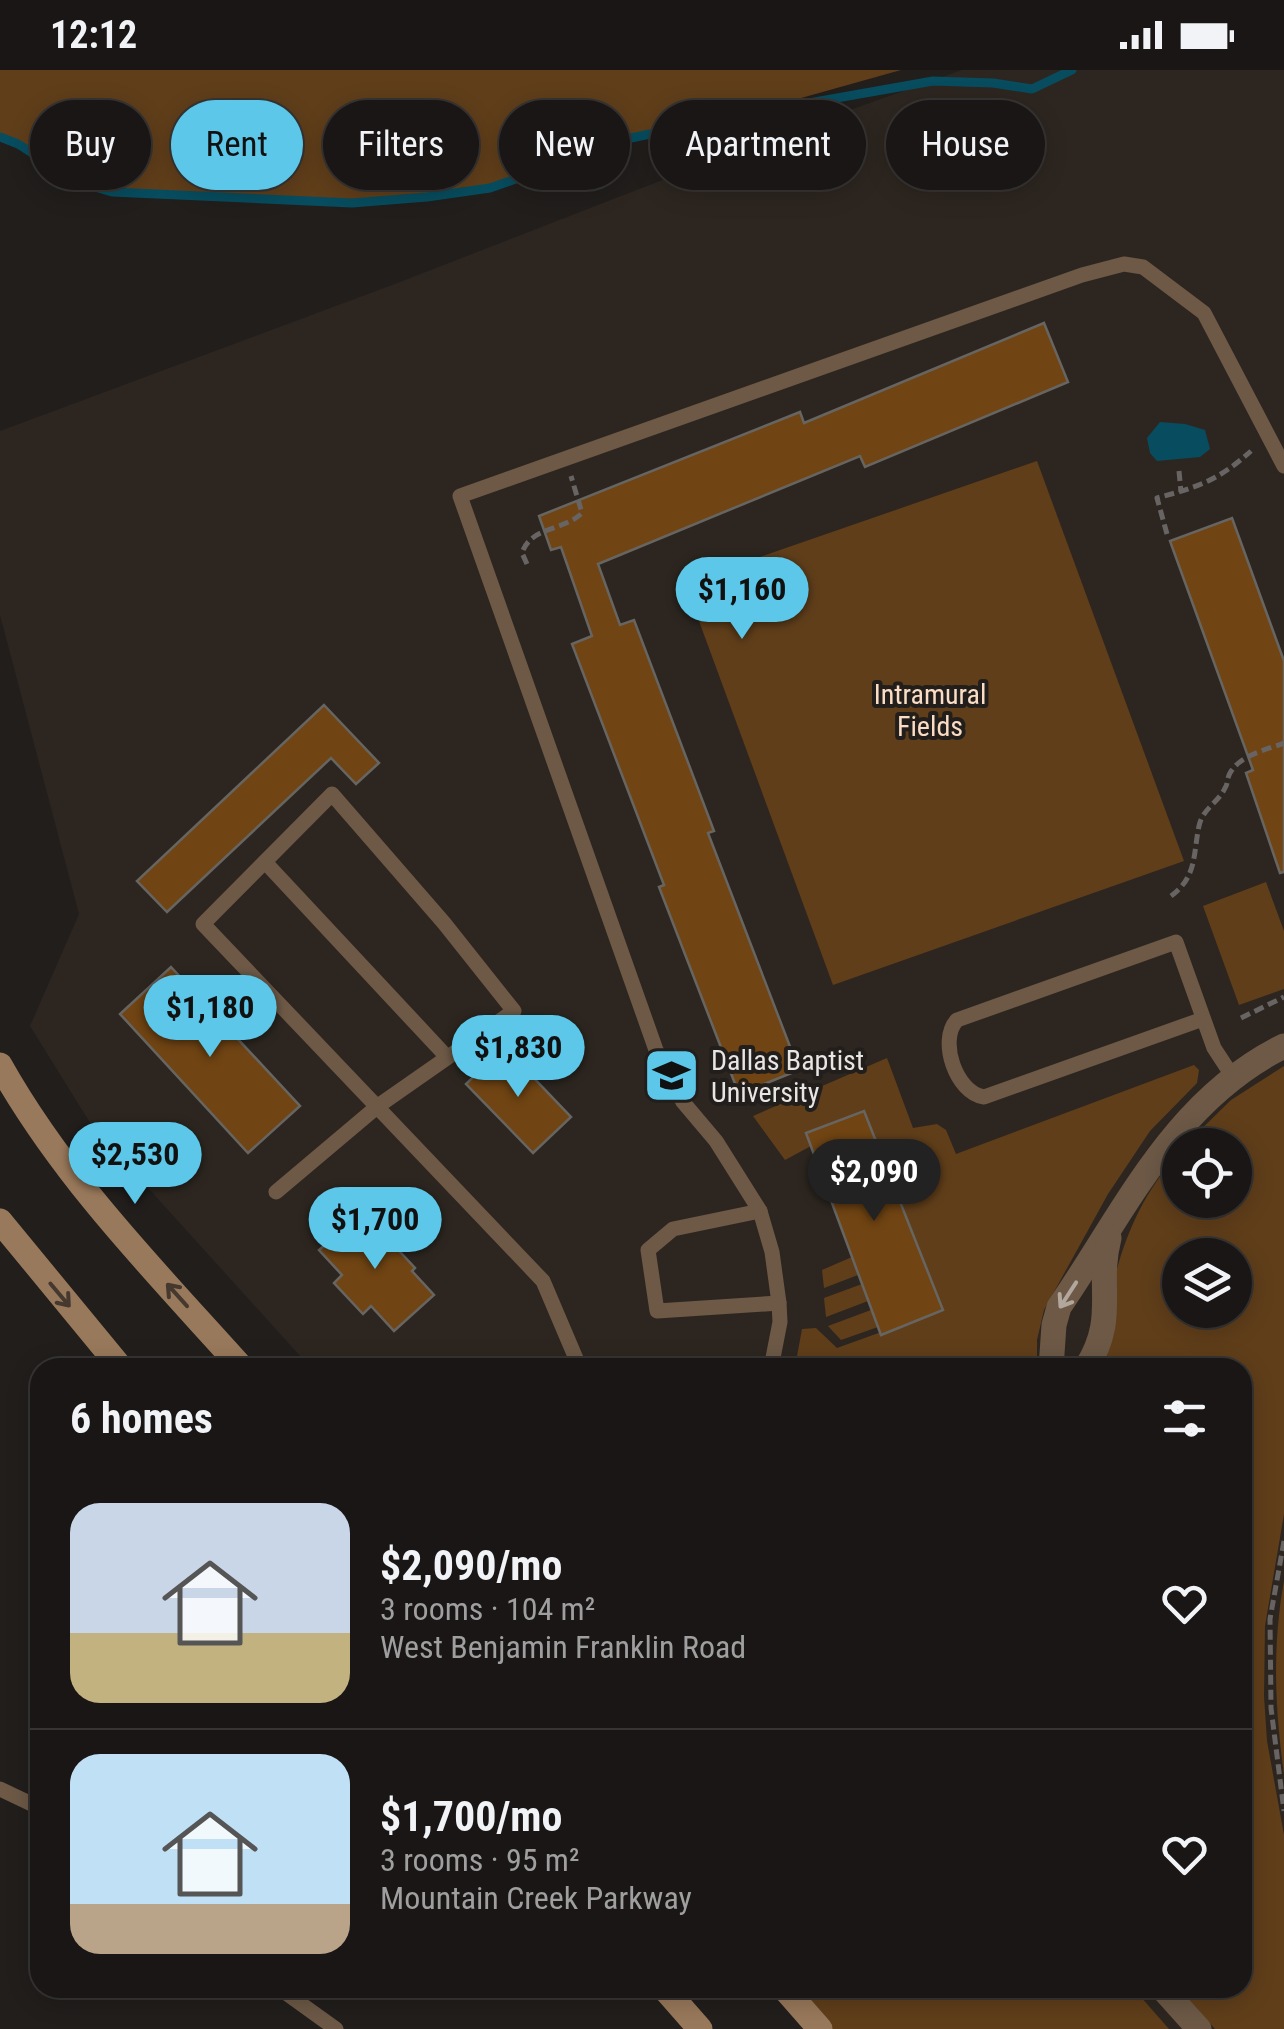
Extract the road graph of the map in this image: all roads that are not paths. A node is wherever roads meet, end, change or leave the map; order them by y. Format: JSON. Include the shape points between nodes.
{"nodes":[{"id":1,"x":1284,"y":466,"type":"edge"},
{"id":2,"x":265,"y":862,"type":"junction"},
{"id":3,"x":1203,"y":1019,"type":"junction"},
{"id":4,"x":1284,"y":1046,"type":"edge"},
{"id":5,"x":447,"y":1058,"type":"junction"},
{"id":6,"x":0,"y":1065,"type":"edge"},
{"id":7,"x":1232,"y":1077,"type":"junction"},
{"id":8,"x":378,"y":1106,"type":"junction"},
{"id":9,"x":276,"y":1192,"type":"dead end"},
{"id":10,"x":760,"y":1211,"type":"junction"},
{"id":11,"x":0,"y":1221,"type":"edge"},
{"id":12,"x":1110,"y":1231,"type":"junction"},
{"id":13,"x":779,"y":1303,"type":"junction"},
{"id":14,"x":113,"y":1358,"type":"edge"},
{"id":15,"x":233,"y":1358,"type":"edge"},
{"id":16,"x":576,"y":1358,"type":"edge"},
{"id":17,"x":773,"y":1358,"type":"edge"},
{"id":18,"x":1052,"y":1358,"type":"edge"},
{"id":19,"x":1090,"y":1358,"type":"edge"},
{"id":20,"x":0,"y":1789,"type":"edge"},
{"id":21,"x":30,"y":1803,"type":"edge"},
{"id":22,"x":293,"y":1998,"type":"edge"},
{"id":23,"x":673,"y":1998,"type":"edge"},
{"id":24,"x":793,"y":1998,"type":"edge"},
{"id":25,"x":1171,"y":1998,"type":"edge"},
{"id":26,"x":336,"y":2029,"type":"edge"},
{"id":27,"x":700,"y":2029,"type":"edge"},
{"id":28,"x":820,"y":2029,"type":"edge"},
{"id":29,"x":1198,"y":2029,"type":"edge"}],
"edges":[{"from":1,"to":10,"type":"lane","via":[[1204,313],[1143,268],[1124,264],[460,496],[656,1050],[683,1102]]},
{"from":2,"to":5,"type":"lane"},
{"from":2,"to":5,"type":"lane","via":[[332,794],[514,1011]]},
{"from":2,"to":8,"type":"lane","via":[[203,924]]},
{"from":3,"to":3,"type":"lane","via":[[1176,942],[957,1020],[946,1041],[964,1087],[984,1097]]},
{"from":3,"to":7,"type":"lane"},
{"from":4,"to":7,"type":"street"},
{"from":5,"to":8,"type":"lane"},
{"from":15,"to":6,"type":"main road","one_way":true,"via":[[86,1194]]},
{"from":7,"to":12,"type":"street","via":[[1172,1136]]},
{"from":8,"to":9,"type":"lane"},
{"from":8,"to":16,"type":"lane","via":[[543,1280]]},
{"from":10,"to":13,"type":"lane"},
{"from":10,"to":13,"type":"lane","via":[[673,1230],[648,1250],[650,1278],[658,1311]]},
{"from":11,"to":14,"type":"main road","one_way":true},
{"from":12,"to":18,"type":"street","one_way":true,"via":[[1059,1307]]},
{"from":12,"to":19,"type":"street","via":[[1106,1323]]},
{"from":13,"to":17,"type":"lane"},
{"from":20,"to":21,"type":"lane"},
{"from":22,"to":26,"type":"lane"},
{"from":23,"to":27,"type":"main road"},
{"from":24,"to":28,"type":"main road"},
{"from":25,"to":29,"type":"street"}]}
